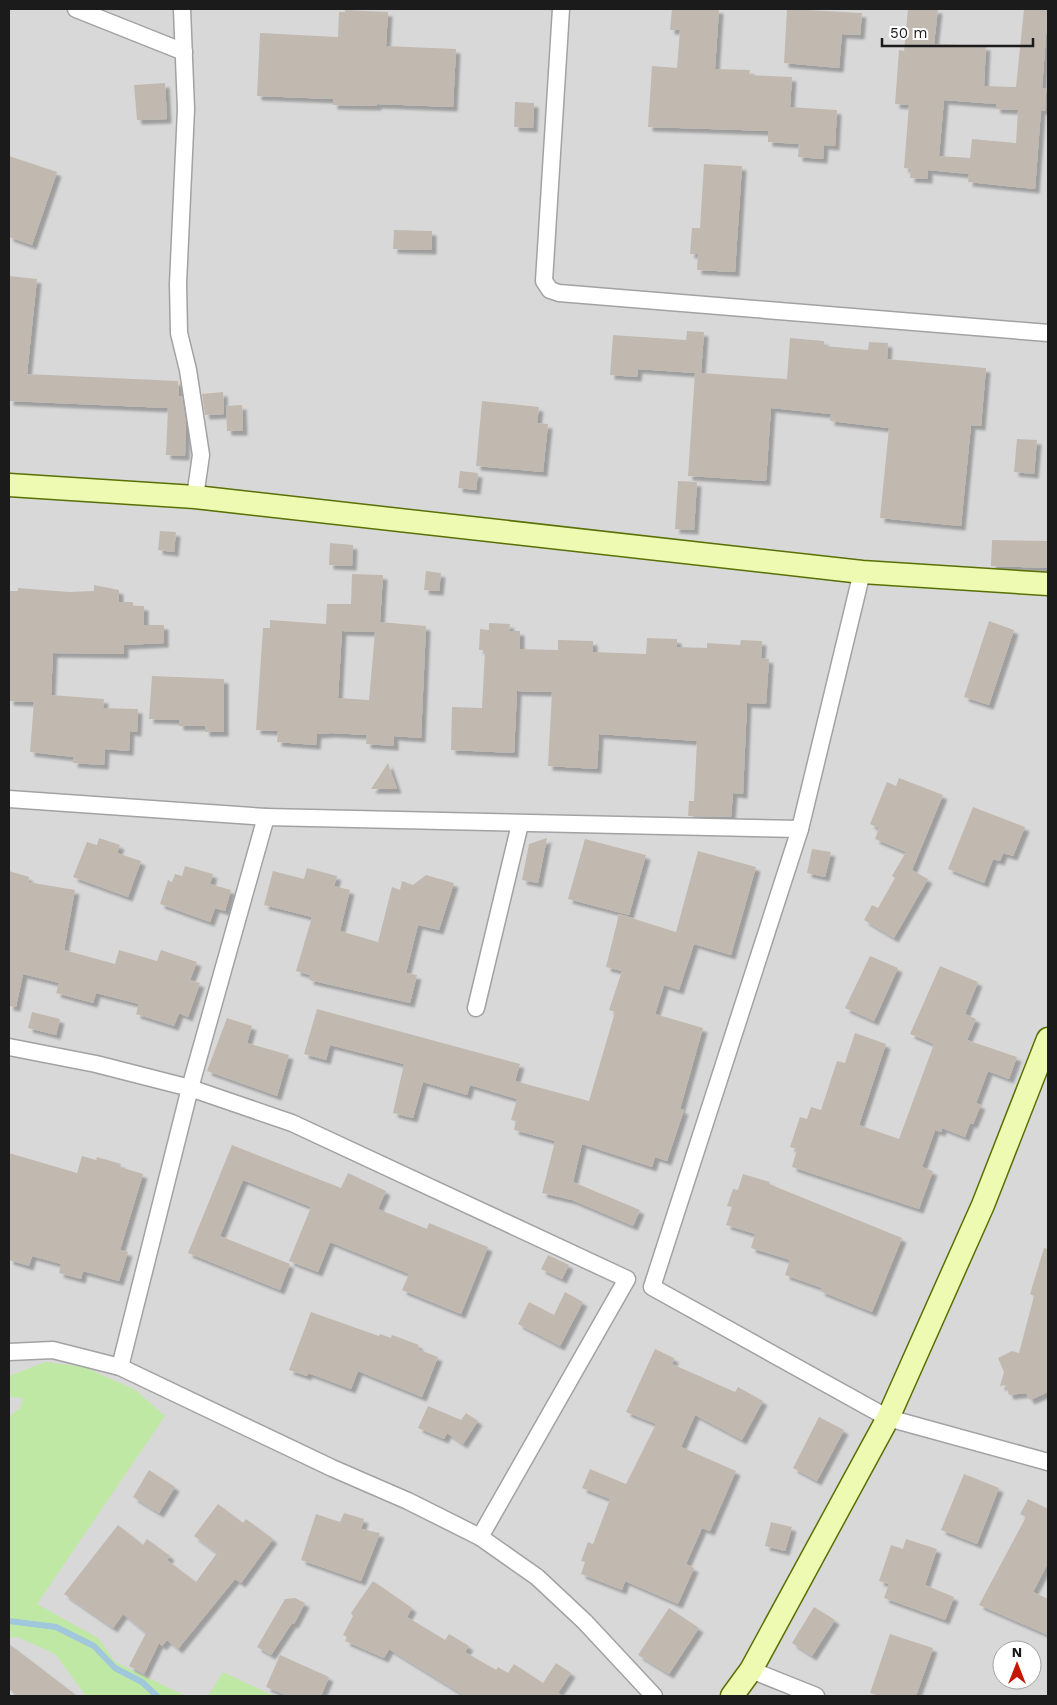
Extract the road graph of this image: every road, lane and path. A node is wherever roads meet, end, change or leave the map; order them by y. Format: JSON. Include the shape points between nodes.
{"nodes":[{"id":1,"x":76,"y":9,"type":"edge"},
{"id":2,"x":182,"y":9,"type":"edge"},
{"id":3,"x":561,"y":9,"type":"edge"},
{"id":4,"x":184,"y":52,"type":"junction"},
{"id":5,"x":1048,"y":333,"type":"edge"},
{"id":6,"x":9,"y":485,"type":"edge"},
{"id":7,"x":195,"y":497,"type":"junction"},
{"id":8,"x":862,"y":572,"type":"junction"},
{"id":9,"x":1048,"y":584,"type":"edge"},
{"id":10,"x":9,"y":799,"type":"edge"},
{"id":11,"x":266,"y":817,"type":"junction"},
{"id":12,"x":520,"y":824,"type":"junction"},
{"id":13,"x":800,"y":829,"type":"junction"},
{"id":14,"x":476,"y":1008,"type":"dead end"},
{"id":15,"x":1048,"y":1039,"type":"edge"},
{"id":16,"x":9,"y":1047,"type":"edge"},
{"id":17,"x":190,"y":1088,"type":"junction"},
{"id":18,"x":627,"y":1279,"type":"junction"},
{"id":19,"x":652,"y":1287,"type":"junction"},
{"id":20,"x":9,"y":1352,"type":"edge"},
{"id":21,"x":120,"y":1367,"type":"junction"},
{"id":22,"x":888,"y":1418,"type":"junction"},
{"id":23,"x":1048,"y":1462,"type":"edge"},
{"id":24,"x":480,"y":1537,"type":"junction"},
{"id":25,"x":750,"y":1670,"type":"junction"},
{"id":26,"x":654,"y":1696,"type":"edge"},
{"id":27,"x":732,"y":1696,"type":"edge"},
{"id":28,"x":816,"y":1696,"type":"edge"}],
"edges":[{"from":1,"to":4,"type":"street"},
{"from":2,"to":4,"type":"street"},
{"from":3,"to":5,"type":"street","via":[[544,281],[550,290]]},
{"from":4,"to":7,"type":"street","via":[[186,109],[178,284],[179,333],[201,455]]},
{"from":6,"to":7,"type":"street"},
{"from":7,"to":8,"type":"street"},
{"from":8,"to":9,"type":"street"},
{"from":8,"to":13,"type":"street"},
{"from":10,"to":11,"type":"street"},
{"from":11,"to":12,"type":"street"},
{"from":11,"to":17,"type":"street"},
{"from":12,"to":13,"type":"street"},
{"from":12,"to":14,"type":"street"},
{"from":13,"to":19,"type":"street"},
{"from":15,"to":22,"type":"street","via":[[983,1206]]},
{"from":16,"to":17,"type":"street","via":[[96,1064]]},
{"from":17,"to":18,"type":"street","via":[[292,1124]]},
{"from":17,"to":21,"type":"street"},
{"from":18,"to":19,"type":"street"},
{"from":18,"to":24,"type":"street"},
{"from":19,"to":22,"type":"street"},
{"from":20,"to":21,"type":"street","via":[[53,1350]]},
{"from":21,"to":24,"type":"street"},
{"from":22,"to":23,"type":"street"},
{"from":22,"to":25,"type":"street"},
{"from":24,"to":26,"type":"street","via":[[537,1577],[585,1622]]},
{"from":25,"to":27,"type":"street"},
{"from":25,"to":28,"type":"street"}]}
